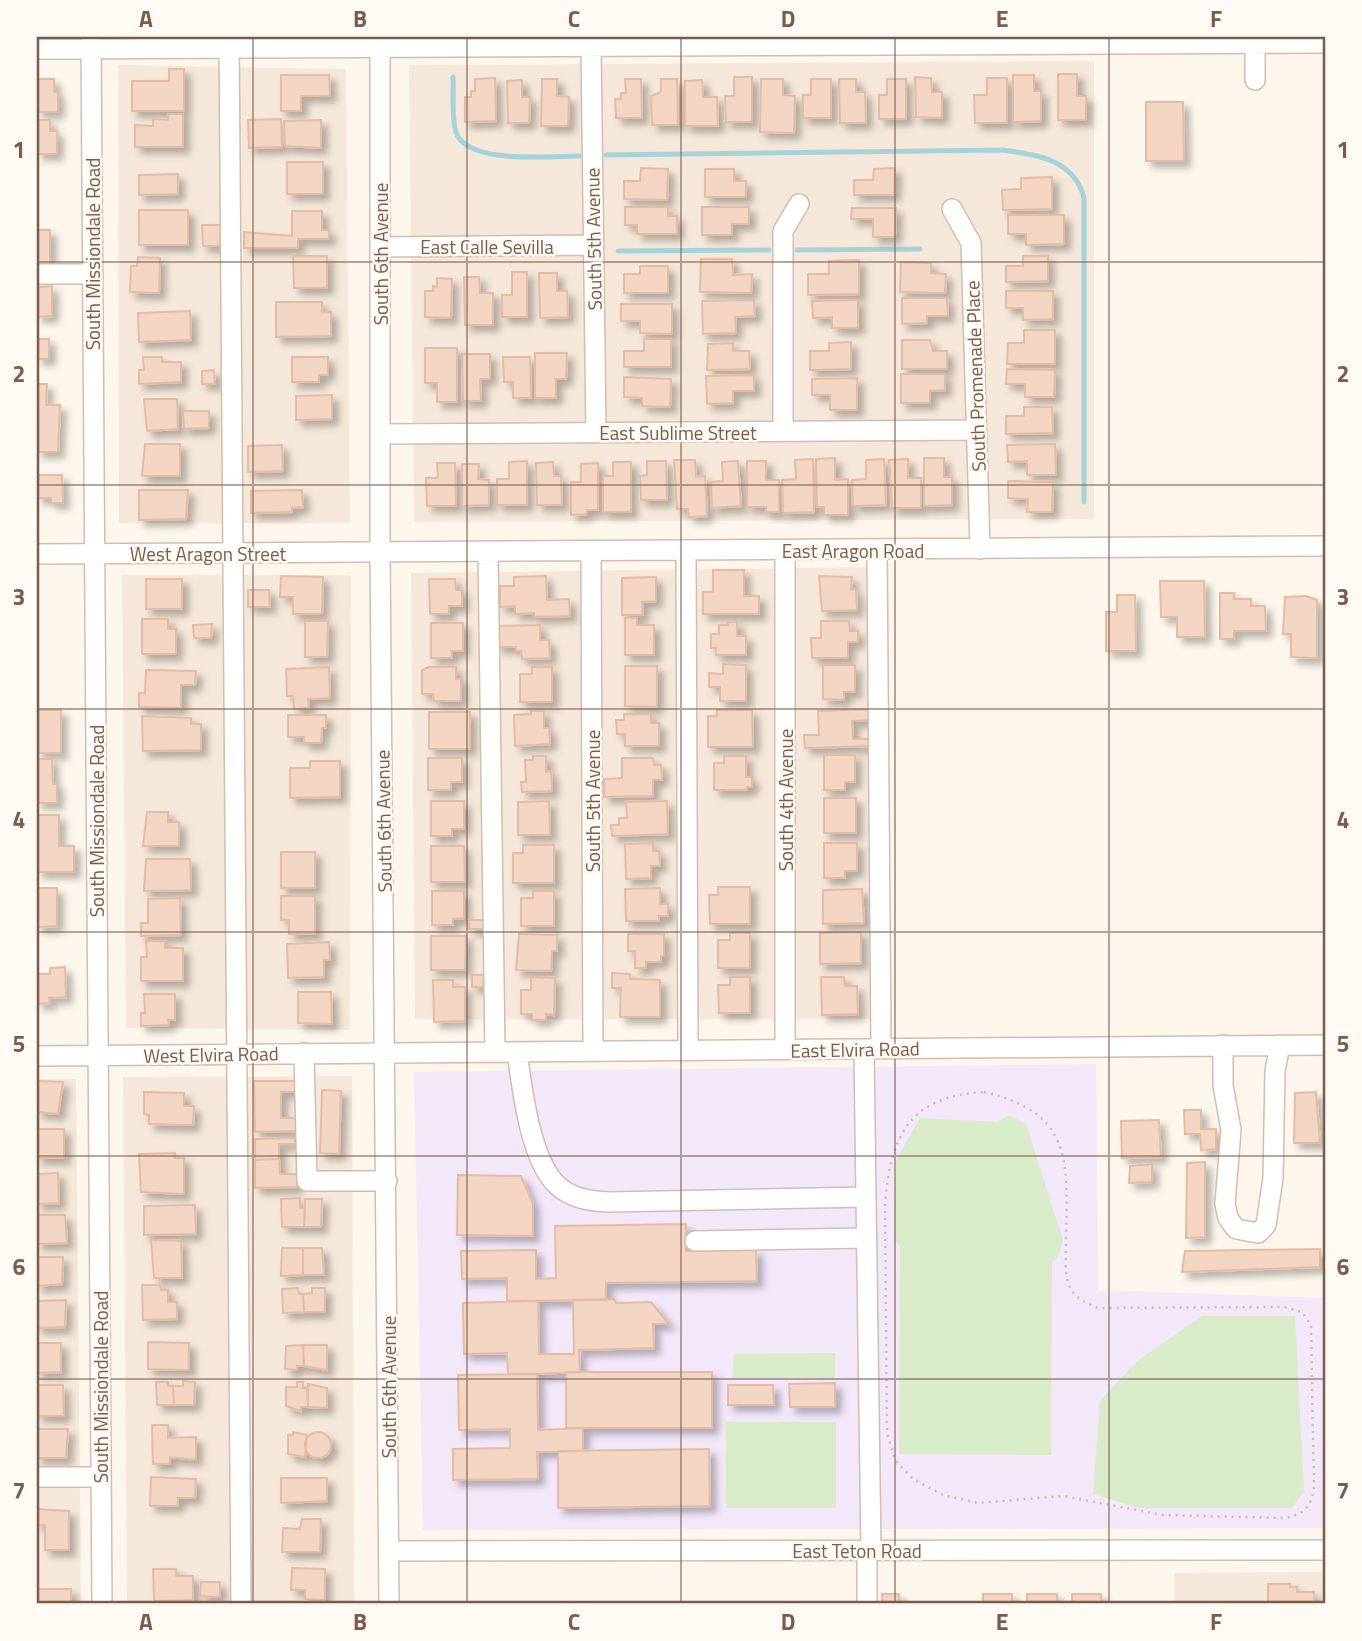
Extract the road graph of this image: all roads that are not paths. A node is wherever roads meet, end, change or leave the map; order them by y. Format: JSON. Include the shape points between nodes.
{"nodes":[{"id":1,"x":1135,"y":40,"type":"edge"},
{"id":2,"x":1286,"y":40,"type":"edge"},
{"id":3,"x":766,"y":41,"type":"edge"},
{"id":4,"x":229,"y":42,"type":"edge"},
{"id":5,"x":381,"y":42,"type":"edge"},
{"id":6,"x":91,"y":43,"type":"edge"},
{"id":7,"x":1325,"y":43,"type":"edge"},
{"id":8,"x":1255,"y":44,"type":"junction"},
{"id":9,"x":591,"y":46,"type":"junction"},
{"id":10,"x":37,"y":49,"type":"edge"},
{"id":11,"x":1255,"y":80,"type":"dead end"},
{"id":12,"x":799,"y":204,"type":"dead end"},
{"id":13,"x":952,"y":209,"type":"dead end"},
{"id":14,"x":593,"y":245,"type":"junction"},
{"id":15,"x":380,"y":247,"type":"junction"},
{"id":16,"x":37,"y":274,"type":"edge"},
{"id":17,"x":93,"y":274,"type":"junction"},
{"id":18,"x":976,"y":430,"type":"junction"},
{"id":19,"x":783,"y":431,"type":"junction"},
{"id":20,"x":596,"y":432,"type":"junction"},
{"id":21,"x":380,"y":434,"type":"junction"},
{"id":22,"x":1325,"y":546,"type":"edge"},
{"id":23,"x":877,"y":549,"type":"junction"},
{"id":24,"x":980,"y":549,"type":"junction"},
{"id":25,"x":785,"y":550,"type":"junction"},
{"id":26,"x":591,"y":551,"type":"junction"},
{"id":27,"x":686,"y":551,"type":"junction"},
{"id":28,"x":488,"y":552,"type":"junction"},
{"id":29,"x":233,"y":553,"type":"junction"},
{"id":30,"x":380,"y":553,"type":"junction"},
{"id":31,"x":37,"y":554,"type":"edge"},
{"id":32,"x":94,"y":554,"type":"junction"},
{"id":33,"x":1223,"y":1045,"type":"junction"},
{"id":34,"x":1280,"y":1045,"type":"junction"},
{"id":35,"x":1325,"y":1045,"type":"edge"},
{"id":36,"x":785,"y":1049,"type":"junction"},
{"id":37,"x":872,"y":1049,"type":"junction"},
{"id":38,"x":688,"y":1050,"type":"junction"},
{"id":39,"x":593,"y":1051,"type":"junction"},
{"id":40,"x":495,"y":1052,"type":"junction"},
{"id":41,"x":517,"y":1052,"type":"junction"},
{"id":42,"x":304,"y":1053,"type":"junction"},
{"id":43,"x":386,"y":1053,"type":"junction"},
{"id":44,"x":237,"y":1054,"type":"junction"},
{"id":45,"x":37,"y":1056,"type":"edge"},
{"id":46,"x":98,"y":1056,"type":"junction"},
{"id":47,"x":387,"y":1181,"type":"junction"},
{"id":48,"x":866,"y":1197,"type":"junction"},
{"id":49,"x":866,"y":1238,"type":"junction"},
{"id":50,"x":695,"y":1241,"type":"dead end"},
{"id":51,"x":101,"y":1477,"type":"junction"},
{"id":52,"x":37,"y":1478,"type":"edge"},
{"id":53,"x":869,"y":1550,"type":"junction"},
{"id":54,"x":1325,"y":1550,"type":"edge"},
{"id":55,"x":389,"y":1551,"type":"junction"},
{"id":56,"x":102,"y":1604,"type":"edge"},
{"id":57,"x":241,"y":1604,"type":"edge"},
{"id":58,"x":389,"y":1604,"type":"edge"},
{"id":59,"x":867,"y":1604,"type":"edge"}],
"edges":[{"from":1,"to":3,"type":"street"},
{"from":1,"to":8,"type":"street"},
{"from":2,"to":7,"type":"street"},
{"from":2,"to":8,"type":"street"},
{"from":3,"to":9,"type":"street"},
{"from":4,"to":5,"type":"street"},
{"from":4,"to":6,"type":"street"},
{"from":4,"to":29,"type":"street"},
{"from":5,"to":9,"type":"street"},
{"from":5,"to":15,"type":"street","name":"South 6th Avenue"},
{"from":6,"to":10,"type":"street"},
{"from":6,"to":17,"type":"street","name":"South Missiondale Road"},
{"from":8,"to":11,"type":"street"},
{"from":9,"to":14,"type":"street","name":"South 5th Avenue"},
{"from":12,"to":19,"type":"street","via":[[783,231]]},
{"from":13,"to":18,"type":"street","name":"South Promenade Place","via":[[971,243]]},
{"from":14,"to":15,"type":"street","name":"East Calle Sevilla"},
{"from":14,"to":20,"type":"street","name":"South 5th Avenue"},
{"from":15,"to":21,"type":"street","name":"South 6th Avenue"},
{"from":16,"to":17,"type":"street"},
{"from":17,"to":32,"type":"street","name":"South Missiondale Road"},
{"from":18,"to":19,"type":"street","name":"East Sublime Street"},
{"from":18,"to":24,"type":"street","name":"South Promenade Place"},
{"from":19,"to":20,"type":"street","name":"East Sublime Street"},
{"from":20,"to":21,"type":"street","name":"East Sublime Street"},
{"from":21,"to":30,"type":"street","name":"South 6th Avenue"},
{"from":22,"to":24,"type":"street","name":"East Aragon Road"},
{"from":23,"to":24,"type":"street","name":"East Aragon Road"},
{"from":23,"to":25,"type":"street","name":"East Aragon Road"},
{"from":23,"to":37,"type":"street"},
{"from":25,"to":27,"type":"street","name":"East Aragon Road"},
{"from":25,"to":36,"type":"street","name":"South 4th Avenue"},
{"from":26,"to":27,"type":"street","name":"East Aragon Road"},
{"from":26,"to":28,"type":"street","name":"East Aragon Road"},
{"from":26,"to":39,"type":"street","name":"South 5th Avenue"},
{"from":27,"to":38,"type":"street"},
{"from":28,"to":30,"type":"street","name":"East Aragon Road"},
{"from":28,"to":40,"type":"street"},
{"from":29,"to":30,"type":"street","name":"West Aragon Street"},
{"from":29,"to":32,"type":"street","name":"West Aragon Street"},
{"from":29,"to":44,"type":"street"},
{"from":30,"to":43,"type":"street","name":"South 6th Avenue"},
{"from":31,"to":32,"type":"street","name":"West Aragon Street"},
{"from":32,"to":46,"type":"street","name":"South Missiondale Road"},
{"from":33,"to":34,"type":"street","name":"East Elvira Road"},
{"from":33,"to":34,"type":"street","via":[[1223,1085],[1231,1130],[1224,1204],[1236,1229],[1258,1233],[1266,1225],[1273,1178],[1275,1072]]},
{"from":33,"to":37,"type":"street","name":"East Elvira Road"},
{"from":34,"to":35,"type":"street","name":"East Elvira Road"},
{"from":36,"to":37,"type":"street","name":"East Elvira Road"},
{"from":36,"to":38,"type":"street","name":"East Elvira Road"},
{"from":37,"to":48,"type":"street"},
{"from":38,"to":39,"type":"street","name":"East Elvira Road"},
{"from":39,"to":41,"type":"street","name":"East Elvira Road"},
{"from":40,"to":41,"type":"street","name":"East Elvira Road"},
{"from":40,"to":43,"type":"street","name":"East Elvira Road"},
{"from":41,"to":48,"type":"street","via":[[541,1160],[549,1176],[569,1194],[609,1202]]},
{"from":42,"to":43,"type":"street","name":"West Elvira Road"},
{"from":42,"to":44,"type":"street","name":"West Elvira Road"},
{"from":42,"to":47,"type":"street","via":[[307,1181]]},
{"from":43,"to":47,"type":"street","name":"South 6th Avenue"},
{"from":44,"to":46,"type":"street","name":"West Elvira Road"},
{"from":44,"to":57,"type":"street"},
{"from":45,"to":46,"type":"street","name":"West Elvira Road"},
{"from":46,"to":51,"type":"street","name":"South Missiondale Road"},
{"from":47,"to":55,"type":"street","name":"South 6th Avenue"},
{"from":48,"to":49,"type":"street"},
{"from":49,"to":50,"type":"street"},
{"from":49,"to":53,"type":"street"},
{"from":51,"to":52,"type":"street"},
{"from":51,"to":56,"type":"street","name":"South Missiondale Road"},
{"from":53,"to":54,"type":"street","name":"East Teton Road"},
{"from":53,"to":55,"type":"street","name":"East Teton Road"},
{"from":53,"to":59,"type":"street"},
{"from":55,"to":58,"type":"street","name":"South 6th Avenue"}]}
